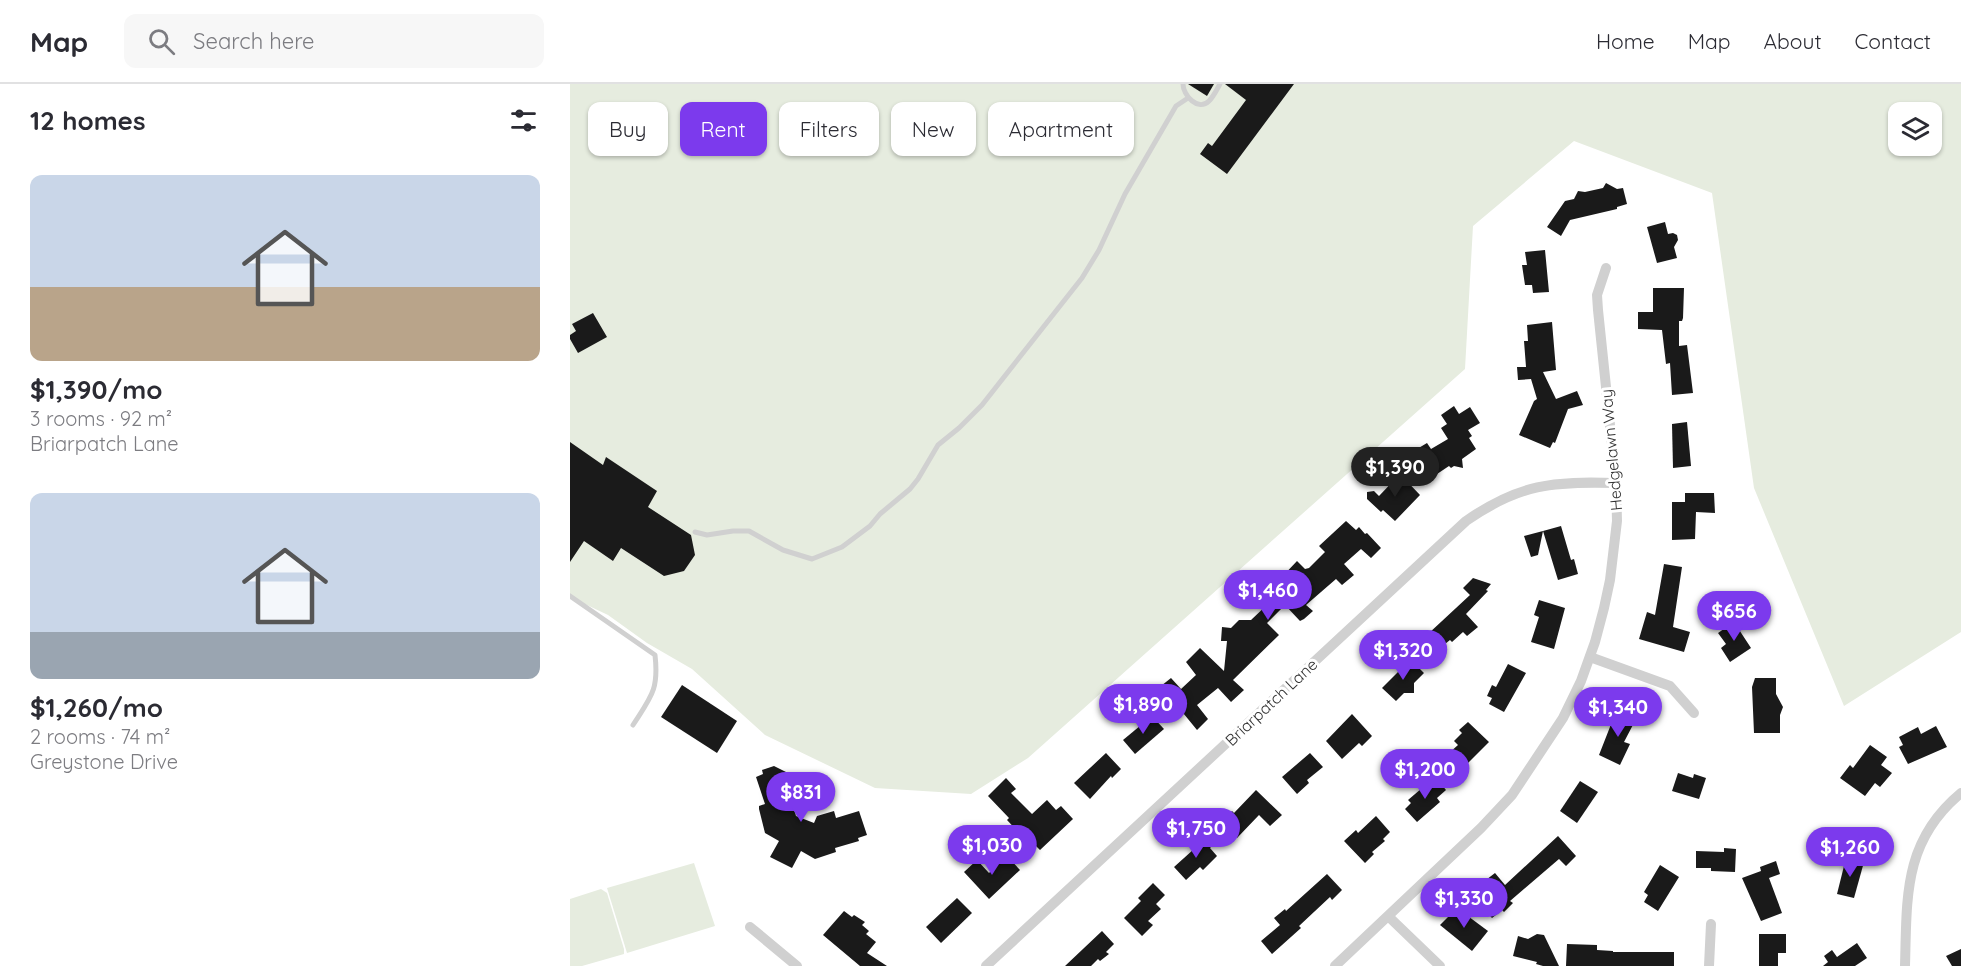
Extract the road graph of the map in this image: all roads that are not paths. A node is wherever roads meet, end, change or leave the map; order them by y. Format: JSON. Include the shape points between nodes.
{"nodes":[{"id":1,"x":1183,"y":84,"type":"edge"},
{"id":2,"x":1220,"y":84,"type":"edge"},
{"id":3,"x":1188,"y":98,"type":"junction"},
{"id":4,"x":1606,"y":268,"type":"dead end"},
{"id":5,"x":1616,"y":483,"type":"junction"},
{"id":6,"x":695,"y":531,"type":"dead end"},
{"id":7,"x":570,"y":596,"type":"edge"},
{"id":8,"x":1590,"y":657,"type":"junction"},
{"id":9,"x":1694,"y":713,"type":"dead end"},
{"id":10,"x":633,"y":725,"type":"dead end"},
{"id":11,"x":1961,"y":793,"type":"edge"},
{"id":12,"x":1389,"y":916,"type":"junction"},
{"id":13,"x":1711,"y":924,"type":"dead end"},
{"id":14,"x":750,"y":927,"type":"dead end"},
{"id":15,"x":797,"y":966,"type":"edge"},
{"id":16,"x":986,"y":966,"type":"edge"},
{"id":17,"x":1335,"y":966,"type":"edge"},
{"id":18,"x":1440,"y":966,"type":"edge"},
{"id":19,"x":1709,"y":966,"type":"edge"},
{"id":20,"x":1905,"y":966,"type":"edge"}],
"edges":[{"from":1,"to":3,"type":"lane"},
{"from":2,"to":3,"type":"lane","via":[[1206,103],[1198,104]]},
{"from":3,"to":6,"type":"lane","via":[[1176,106],[1082,278],[982,405],[938,445],[910,489],[870,526],[843,547],[812,559],[783,550],[748,531],[707,535]]},
{"from":4,"to":5,"type":"street","name":"Hedgelawn Way","via":[[1597,295]]},
{"from":5,"to":8,"type":"street","name":"Hedgelawn Way","via":[[1617,521],[1610,580]]},
{"from":5,"to":16,"type":"street","name":"Briarpatch Lane","via":[[1541,486],[1498,500],[1466,521]]},
{"from":7,"to":10,"type":"lane","via":[[655,655],[658,676],[653,694]]},
{"from":8,"to":9,"type":"street","via":[[1670,686]]},
{"from":8,"to":12,"type":"street","name":"Hedgelawn Way","via":[[1563,718],[1512,795]]},
{"from":11,"to":20,"type":"street","via":[[1924,836],[1913,865],[1907,896]]},
{"from":12,"to":17,"type":"street","name":"Hedgelawn Way"},
{"from":12,"to":18,"type":"street"},
{"from":13,"to":19,"type":"street"},
{"from":14,"to":15,"type":"street"}]}
